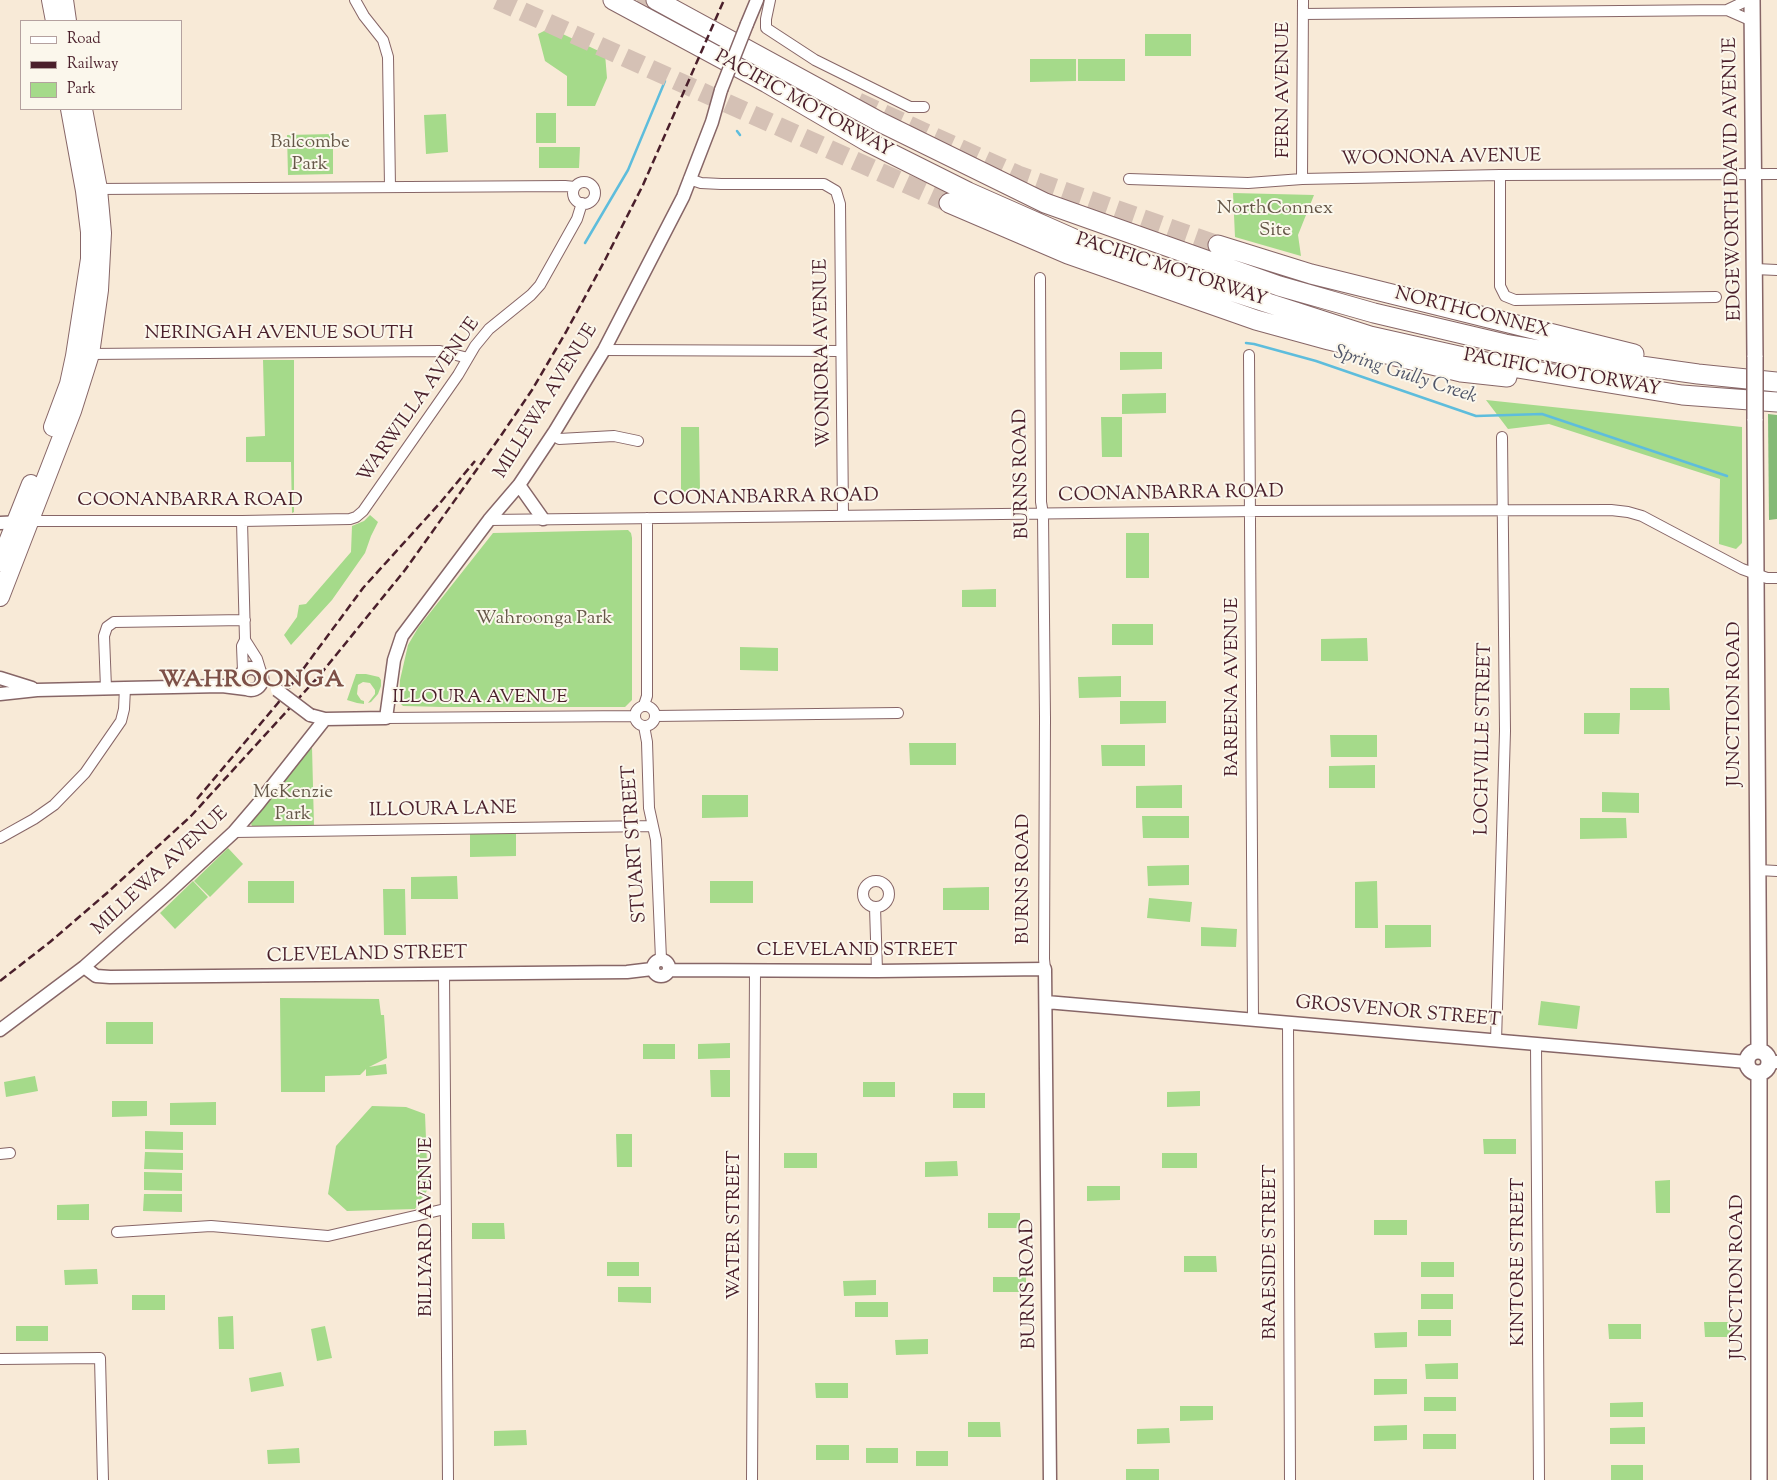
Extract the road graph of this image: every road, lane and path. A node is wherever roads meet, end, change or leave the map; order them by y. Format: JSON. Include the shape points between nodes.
{"nodes":[{"id":1,"x":51,"y":0,"type":"edge"},
{"id":2,"x":64,"y":0,"type":"edge"},
{"id":3,"x":355,"y":0,"type":"edge"},
{"id":4,"x":613,"y":0,"type":"edge"},
{"id":5,"x":656,"y":0,"type":"edge"},
{"id":6,"x":758,"y":0,"type":"edge"},
{"id":7,"x":770,"y":0,"type":"edge"},
{"id":8,"x":1303,"y":0,"type":"edge"},
{"id":9,"x":1748,"y":0,"type":"edge"},
{"id":10,"x":1752,"y":0,"type":"edge"},
{"id":11,"x":1727,"y":10,"type":"junction"},
{"id":12,"x":1303,"y":14,"type":"junction"},
{"id":13,"x":55,"y":20,"type":"edge"},
{"id":14,"x":67,"y":20,"type":"edge"},
{"id":15,"x":1752,"y":21,"type":"junction"},
{"id":16,"x":924,"y":107,"type":"dead end"},
{"id":17,"x":70,"y":110,"type":"edge"},
{"id":18,"x":83,"y":110,"type":"edge"},
{"id":19,"x":1754,"y":173,"type":"junction"},
{"id":20,"x":1777,"y":174,"type":"edge"},
{"id":21,"x":1500,"y":175,"type":"junction"},
{"id":22,"x":690,"y":179,"type":"junction"},
{"id":23,"x":1129,"y":179,"type":"dead end"},
{"id":24,"x":1302,"y":179,"type":"junction"},
{"id":25,"x":390,"y":187,"type":"junction"},
{"id":26,"x":576,"y":187,"type":"junction"},
{"id":27,"x":98,"y":189,"type":"junction"},
{"id":28,"x":582,"y":203,"type":"junction"},
{"id":29,"x":949,"y":203,"type":"tunnel mouth"},
{"id":30,"x":1218,"y":245,"type":"tunnel mouth"},
{"id":31,"x":1755,"y":269,"type":"junction"},
{"id":32,"x":1777,"y":270,"type":"edge"},
{"id":33,"x":1040,"y":278,"type":"dead end"},
{"id":34,"x":1716,"y":298,"type":"dead end"},
{"id":35,"x":604,"y":350,"type":"junction"},
{"id":36,"x":841,"y":351,"type":"junction"},
{"id":37,"x":90,"y":354,"type":"junction"},
{"id":38,"x":1249,"y":355,"type":"dead end"},
{"id":39,"x":1755,"y":357,"type":"joint"},
{"id":40,"x":468,"y":358,"type":"junction"},
{"id":41,"x":1728,"y":376,"type":"junction"},
{"id":42,"x":1777,"y":382,"type":"edge"},
{"id":43,"x":1610,"y":383,"type":"junction"},
{"id":44,"x":1777,"y":402,"type":"edge"},
{"id":45,"x":553,"y":434,"type":"junction"},
{"id":46,"x":1502,"y":437,"type":"dead end"},
{"id":47,"x":638,"y":441,"type":"dead end"},
{"id":48,"x":519,"y":485,"type":"junction"},
{"id":49,"x":1503,"y":510,"type":"junction"},
{"id":50,"x":1250,"y":512,"type":"junction"},
{"id":51,"x":1043,"y":514,"type":"junction"},
{"id":52,"x":843,"y":516,"type":"junction"},
{"id":53,"x":646,"y":518,"type":"junction"},
{"id":54,"x":350,"y":519,"type":"joint"},
{"id":55,"x":543,"y":519,"type":"junction"},
{"id":56,"x":490,"y":520,"type":"junction"},
{"id":57,"x":242,"y":521,"type":"junction"},
{"id":58,"x":15,"y":522,"type":"edge"},
{"id":59,"x":0,"y":562,"type":"edge"},
{"id":60,"x":1756,"y":574,"type":"junction"},
{"id":61,"x":1777,"y":578,"type":"edge"},
{"id":62,"x":0,"y":597,"type":"edge"},
{"id":63,"x":244,"y":620,"type":"junction"},
{"id":64,"x":245,"y":640,"type":"junction"},
{"id":65,"x":242,"y":672,"type":"junction"},
{"id":66,"x":262,"y":677,"type":"junction"},
{"id":67,"x":0,"y":678,"type":"edge"},
{"id":68,"x":222,"y":686,"type":"junction"},
{"id":69,"x":106,"y":688,"type":"junction"},
{"id":70,"x":125,"y":688,"type":"junction"},
{"id":71,"x":246,"y":689,"type":"junction"},
{"id":72,"x":36,"y":690,"type":"junction"},
{"id":73,"x":0,"y":694,"type":"edge"},
{"id":74,"x":644,"y":706,"type":"junction"},
{"id":75,"x":898,"y":713,"type":"dead end"},
{"id":76,"x":634,"y":716,"type":"junction"},
{"id":77,"x":655,"y":716,"type":"junction"},
{"id":78,"x":386,"y":718,"type":"junction"},
{"id":79,"x":325,"y":719,"type":"junction"},
{"id":80,"x":644,"y":726,"type":"junction"},
{"id":81,"x":652,"y":826,"type":"junction"},
{"id":82,"x":234,"y":832,"type":"junction"},
{"id":83,"x":0,"y":838,"type":"edge"},
{"id":84,"x":1758,"y":870,"type":"junction"},
{"id":85,"x":1777,"y":871,"type":"edge"},
{"id":86,"x":875,"y":907,"type":"dead end"},
{"id":87,"x":661,"y":959,"type":"junction"},
{"id":88,"x":84,"y":968,"type":"junction"},
{"id":89,"x":652,"y":969,"type":"junction"},
{"id":90,"x":1046,"y":969,"type":"junction"},
{"id":91,"x":669,"y":970,"type":"junction"},
{"id":92,"x":755,"y":971,"type":"junction"},
{"id":93,"x":877,"y":971,"type":"junction"},
{"id":94,"x":444,"y":974,"type":"junction"},
{"id":95,"x":1046,"y":1002,"type":"junction"},
{"id":96,"x":1253,"y":1020,"type":"junction"},
{"id":97,"x":1288,"y":1023,"type":"junction"},
{"id":98,"x":0,"y":1030,"type":"edge"},
{"id":99,"x":1496,"y":1041,"type":"junction"},
{"id":100,"x":1536,"y":1044,"type":"junction"},
{"id":101,"x":1759,"y":1050,"type":"junction"},
{"id":102,"x":1746,"y":1062,"type":"junction"},
{"id":103,"x":1768,"y":1066,"type":"edge"},
{"id":104,"x":446,"y":1209,"type":"junction"},
{"id":105,"x":117,"y":1232,"type":"dead end"},
{"id":106,"x":0,"y":1359,"type":"edge"},
{"id":107,"x":103,"y":1480,"type":"edge"},
{"id":108,"x":448,"y":1480,"type":"edge"},
{"id":109,"x":752,"y":1480,"type":"edge"},
{"id":110,"x":1050,"y":1480,"type":"edge"},
{"id":111,"x":1290,"y":1480,"type":"edge"},
{"id":112,"x":1538,"y":1480,"type":"edge"},
{"id":113,"x":1759,"y":1480,"type":"edge"}],
"edges":[{"from":1,"to":13,"type":"highway"},
{"from":2,"to":14,"type":"highway"},
{"from":3,"to":25,"type":"street","via":[[383,40],[388,57]]},
{"from":4,"to":43,"type":"highway","name":"PACIFIC MOTORWAY","via":[[880,148],[968,192],[1088,245],[1370,336],[1499,365]]},
{"from":5,"to":41,"type":"highway","name":"PACIFIC MOTORWAY","via":[[880,122],[1045,203],[1279,286],[1374,313],[1505,344],[1598,360]]},
{"from":6,"to":22,"type":"street","name":"MILLEWA AVENUE","bridge":true,"via":[[721,90]]},
{"from":7,"to":16,"type":"street","via":[[766,28],[815,60],[910,106]]},
{"from":8,"to":12,"type":"street","name":"FERN AVENUE"},
{"from":9,"to":11,"type":"street"},
{"from":10,"to":15,"type":"main road","name":"EDGEWORTH DAVID AVENUE"},
{"from":11,"to":12,"type":"street"},
{"from":11,"to":15,"type":"street"},
{"from":12,"to":24,"type":"street","name":"FERN AVENUE"},
{"from":15,"to":19,"type":"main road","name":"EDGEWORTH DAVID AVENUE"},
{"from":17,"to":58,"type":"highway","via":[[90,232],[86,289],[69,384]]},
{"from":18,"to":27,"type":"highway"},
{"from":19,"to":20,"type":"street","name":"WOONONA AVENUE"},
{"from":19,"to":21,"type":"street","name":"WOONONA AVENUE"},
{"from":19,"to":31,"type":"main road","name":"EDGEWORTH DAVID AVENUE"},
{"from":21,"to":24,"type":"street","name":"WOONONA AVENUE"},
{"from":21,"to":34,"type":"street","via":[[1500,286],[1505,296],[1515,300]]},
{"from":22,"to":35,"type":"street","name":"MILLEWA AVENUE"},
{"from":22,"to":36,"type":"street","name":"WONIORA AVENUE","via":[[721,184],[824,184],[836,191],[840,204]]},
{"from":23,"to":24,"type":"street","name":"WOONONA AVENUE","via":[[1248,183]]},
{"from":25,"to":26,"type":"street"},
{"from":25,"to":27,"type":"street"},
{"from":26,"to":28,"type":"street","via":[[575,198]]},
{"from":26,"to":28,"type":"street","via":[[588,183],[595,191],[591,202]]},
{"from":27,"to":37,"type":"highway","via":[[101,259]]},
{"from":28,"to":40,"type":"street","name":"WARWILLA AVENUE","via":[[540,285],[489,329]]},
{"from":29,"to":43,"type":"highway","via":[[1068,254],[1256,320],[1329,340],[1461,372]]},
{"from":30,"to":41,"type":"highway","name":"NORTHCONNEX","via":[[1311,274]]},
{"from":31,"to":32,"type":"street"},
{"from":31,"to":39,"type":"main road","name":"EDGEWORTH DAVID AVENUE"},
{"from":33,"to":51,"type":"street","name":"BURNS ROAD"},
{"from":35,"to":36,"type":"street"},
{"from":35,"to":45,"type":"street","name":"MILLEWA AVENUE"},
{"from":36,"to":52,"type":"street","name":"WONIORA AVENUE"},
{"from":37,"to":40,"type":"street","name":"NERINGAH AVENUE SOUTH","via":[[440,351]]},
{"from":37,"to":58,"type":"highway","via":[[78,394]]},
{"from":38,"to":50,"type":"street","name":"BAREENA AVENUE"},
{"from":39,"to":60,"type":"main road","name":"JUNCTION ROAD","bridge":true},
{"from":40,"to":54,"type":"street","name":"WARWILLA AVENUE","via":[[363,511]]},
{"from":41,"to":42,"type":"highway","name":"PACIFIC MOTORWAY"},
{"from":43,"to":44,"type":"highway","name":"PACIFIC MOTORWAY","via":[[1682,395]]},
{"from":45,"to":47,"type":"street","via":[[559,439],[614,436]]},
{"from":45,"to":48,"type":"street","name":"MILLEWA AVENUE"},
{"from":46,"to":49,"type":"street","name":"LOCHVILLE STREET"},
{"from":48,"to":55,"type":"street"},
{"from":48,"to":56,"type":"street","name":"MILLEWA AVENUE"},
{"from":49,"to":50,"type":"street","name":"COONANBARRA ROAD"},
{"from":49,"to":60,"type":"street","name":"COONANBARRA ROAD","via":[[1628,512],[1653,521]]},
{"from":49,"to":99,"type":"street","name":"LOCHVILLE STREET","via":[[1504,731]]},
{"from":50,"to":51,"type":"street","name":"COONANBARRA ROAD"},
{"from":50,"to":96,"type":"street","name":"BAREENA AVENUE"},
{"from":51,"to":52,"type":"street","name":"COONANBARRA ROAD"},
{"from":51,"to":90,"type":"street","name":"BURNS ROAD"},
{"from":52,"to":53,"type":"street","name":"COONANBARRA ROAD"},
{"from":53,"to":55,"type":"street","name":"COONANBARRA ROAD"},
{"from":53,"to":74,"type":"street","via":[[647,696]]},
{"from":54,"to":57,"type":"street","name":"COONANBARRA ROAD"},
{"from":55,"to":56,"type":"street","name":"COONANBARRA ROAD"},
{"from":56,"to":78,"type":"street","name":"MILLEWA AVENUE","via":[[402,636],[394,660]]},
{"from":57,"to":58,"type":"street","name":"COONANBARRA ROAD"},
{"from":57,"to":63,"type":"street"},
{"from":58,"to":59,"type":"highway"},
{"from":58,"to":62,"type":"highway"},
{"from":60,"to":61,"type":"street","name":"COONANBARRA ROAD"},
{"from":60,"to":84,"type":"main road","name":"JUNCTION ROAD"},
{"from":63,"to":64,"type":"street"},
{"from":63,"to":69,"type":"street","via":[[114,622],[107,627],[104,636]]},
{"from":64,"to":65,"type":"street"},
{"from":64,"to":66,"type":"street","via":[[257,660]]},
{"from":65,"to":66,"type":"street","via":[[254,668]]},
{"from":65,"to":68,"type":"street"},
{"from":65,"to":71,"type":"street","via":[[240,682]]},
{"from":66,"to":71,"type":"street","via":[[257,688]]},
{"from":66,"to":79,"type":"street","name":"ILLOURA AVENUE","bridge":true,"via":[[310,715]]},
{"from":67,"to":72,"type":"street"},
{"from":68,"to":70,"type":"street"},
{"from":68,"to":71,"type":"street"},
{"from":69,"to":70,"type":"street"},
{"from":69,"to":72,"type":"street"},
{"from":70,"to":83,"type":"street","via":[[121,721],[85,772],[54,805]]},
{"from":72,"to":73,"type":"street"},
{"from":74,"to":76,"type":"street","via":[[637,708]]},
{"from":74,"to":77,"type":"street","via":[[652,709]]},
{"from":75,"to":77,"type":"street"},
{"from":76,"to":78,"type":"street","name":"ILLOURA AVENUE"},
{"from":76,"to":80,"type":"street"},
{"from":77,"to":80,"type":"street"},
{"from":78,"to":79,"type":"street","name":"ILLOURA AVENUE"},
{"from":79,"to":82,"type":"street","name":"MILLEWA AVENUE"},
{"from":80,"to":81,"type":"street","name":"STUART STREET"},
{"from":81,"to":82,"type":"street","name":"ILLOURA LANE"},
{"from":81,"to":87,"type":"street","name":"STUART STREET","via":[[656,840]]},
{"from":82,"to":88,"type":"street","name":"MILLEWA AVENUE"},
{"from":84,"to":85,"type":"street"},
{"from":84,"to":101,"type":"main road","name":"JUNCTION ROAD"},
{"from":86,"to":93,"type":"street"},
{"from":87,"to":89,"type":"street","via":[[653,963]]},
{"from":87,"to":91,"type":"street","via":[[666,961]]},
{"from":88,"to":94,"type":"street","name":"CLEVELAND STREET","via":[[96,976],[110,977]]},
{"from":88,"to":98,"type":"street","name":"MILLEWA AVENUE"},
{"from":89,"to":91,"type":"street","via":[[660,976]]},
{"from":89,"to":94,"type":"street","name":"CLEVELAND STREET"},
{"from":90,"to":93,"type":"street","name":"CLEVELAND STREET"},
{"from":90,"to":95,"type":"street","name":"BURNS ROAD"},
{"from":91,"to":92,"type":"street","name":"CLEVELAND STREET"},
{"from":92,"to":93,"type":"street","name":"CLEVELAND STREET"},
{"from":92,"to":109,"type":"street","name":"WATER STREET"},
{"from":94,"to":104,"type":"street","name":"BILLYARD AVENUE"},
{"from":95,"to":96,"type":"street","name":"GROSVENOR STREET"},
{"from":95,"to":110,"type":"street","name":"BURNS ROAD"},
{"from":96,"to":97,"type":"street","name":"GROSVENOR STREET"},
{"from":97,"to":99,"type":"street","name":"GROSVENOR STREET"},
{"from":97,"to":111,"type":"street","name":"BRAESIDE STREET"},
{"from":99,"to":100,"type":"street","name":"GROSVENOR STREET"},
{"from":100,"to":102,"type":"street","name":"GROSVENOR STREET"},
{"from":100,"to":112,"type":"street","name":"KINTORE STREET"},
{"from":101,"to":102,"type":"main road","via":[[1750,1053]]},
{"from":101,"to":103,"type":"main road","via":[[1767,1054]]},
{"from":102,"to":103,"type":"main road","via":[[1750,1070]]},
{"from":103,"to":113,"type":"main road","name":"JUNCTION ROAD"},
{"from":104,"to":105,"type":"street","via":[[328,1236],[212,1226]]},
{"from":104,"to":108,"type":"street","name":"BILLYARD AVENUE"},
{"from":106,"to":107,"type":"street","via":[[100,1358]]}]}
